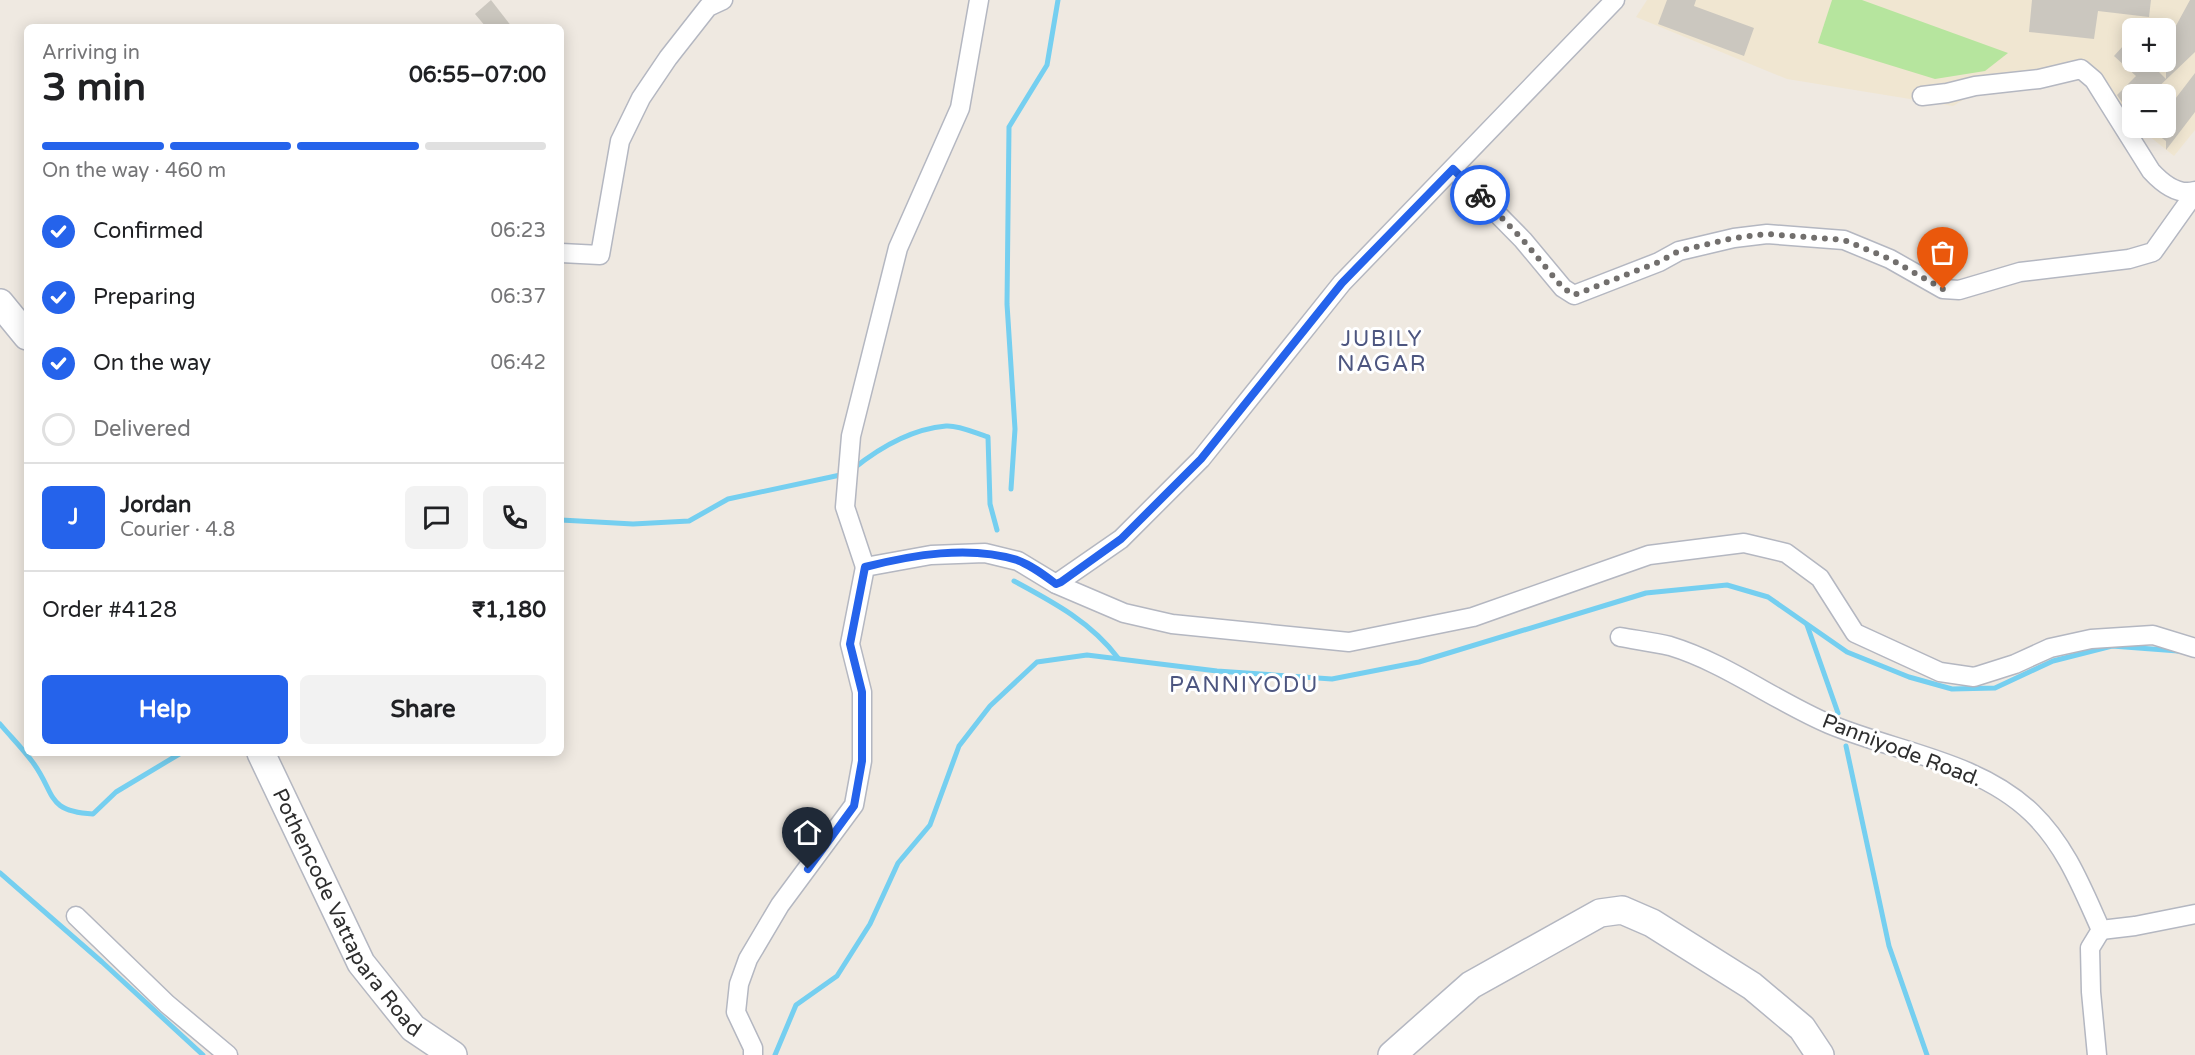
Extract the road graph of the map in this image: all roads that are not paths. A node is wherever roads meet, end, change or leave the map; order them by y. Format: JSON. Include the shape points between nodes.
{"nodes":[{"id":1,"x":723,"y":0,"type":"edge"},
{"id":2,"x":979,"y":0,"type":"edge"},
{"id":3,"x":1615,"y":0,"type":"edge"},
{"id":4,"x":1922,"y":96,"type":"dead end"},
{"id":5,"x":1453,"y":169,"type":"junction"},
{"id":6,"x":2195,"y":192,"type":"edge"},
{"id":7,"x":564,"y":253,"type":"edge"},
{"id":8,"x":0,"y":303,"type":"edge"},
{"id":9,"x":24,"y":332,"type":"edge"},
{"id":10,"x":865,"y":567,"type":"junction"},
{"id":11,"x":1056,"y":584,"type":"junction"},
{"id":12,"x":1620,"y":637,"type":"dead end"},
{"id":13,"x":2195,"y":648,"type":"edge"},
{"id":14,"x":262,"y":756,"type":"edge"},
{"id":15,"x":2195,"y":914,"type":"edge"},
{"id":16,"x":76,"y":916,"type":"dead end"},
{"id":17,"x":2101,"y":930,"type":"junction"},
{"id":18,"x":228,"y":1055,"type":"edge"},
{"id":19,"x":453,"y":1055,"type":"edge"},
{"id":20,"x":753,"y":1055,"type":"edge"},
{"id":21,"x":1392,"y":1055,"type":"edge"},
{"id":22,"x":1820,"y":1055,"type":"edge"},
{"id":23,"x":2097,"y":1055,"type":"edge"}],
"edges":[{"from":1,"to":7,"type":"street","via":[[708,7],[668,58],[641,98],[620,141],[600,255]]},
{"from":2,"to":10,"type":"street","via":[[960,108],[898,248],[851,436],[845,507]]},
{"from":3,"to":5,"type":"street"},
{"from":4,"to":6,"type":"street","via":[[2081,69],[2094,80],[2162,183],[2176,190]]},
{"from":5,"to":6,"type":"street","via":[[1523,240],[1563,288],[1574,295],[1679,251],[1767,234],[1844,240],[1890,259],[1943,289],[1959,290],[2020,272],[2128,259],[2153,252]]},
{"from":5,"to":11,"type":"street","via":[[1342,283],[1201,459],[1121,539]]},
{"from":8,"to":9,"type":"main road"},
{"from":10,"to":11,"type":"street","via":[[931,555],[985,554],[1018,561]]},
{"from":10,"to":20,"type":"street","via":[[850,644],[862,692],[862,761],[854,806],[780,905],[748,958],[739,984],[736,1012]]},
{"from":11,"to":13,"type":"street","via":[[1124,613],[1173,624],[1350,642],[1473,617],[1649,555],[1744,543],[1786,553],[1820,578],[1855,633],[1940,672],[1974,677],[2050,648],[2091,639],[2153,635]]},
{"from":12,"to":17,"type":"street","name":"Panniyode Road.","via":[[1670,646],[1725,669],[1829,724],[1966,771],[2003,789],[2031,813],[2071,862]]},
{"from":14,"to":19,"type":"main road","name":"Pothencode Vattapara Road","via":[[361,963],[413,1028]]},
{"from":15,"to":17,"type":"street"},
{"from":16,"to":18,"type":"street","via":[[167,1004]]},
{"from":17,"to":23,"type":"street","via":[[2090,948]]},
{"from":21,"to":22,"type":"main road","via":[[1471,985],[1600,913],[1622,910],[1652,923],[1752,986],[1802,1028]]}]}
